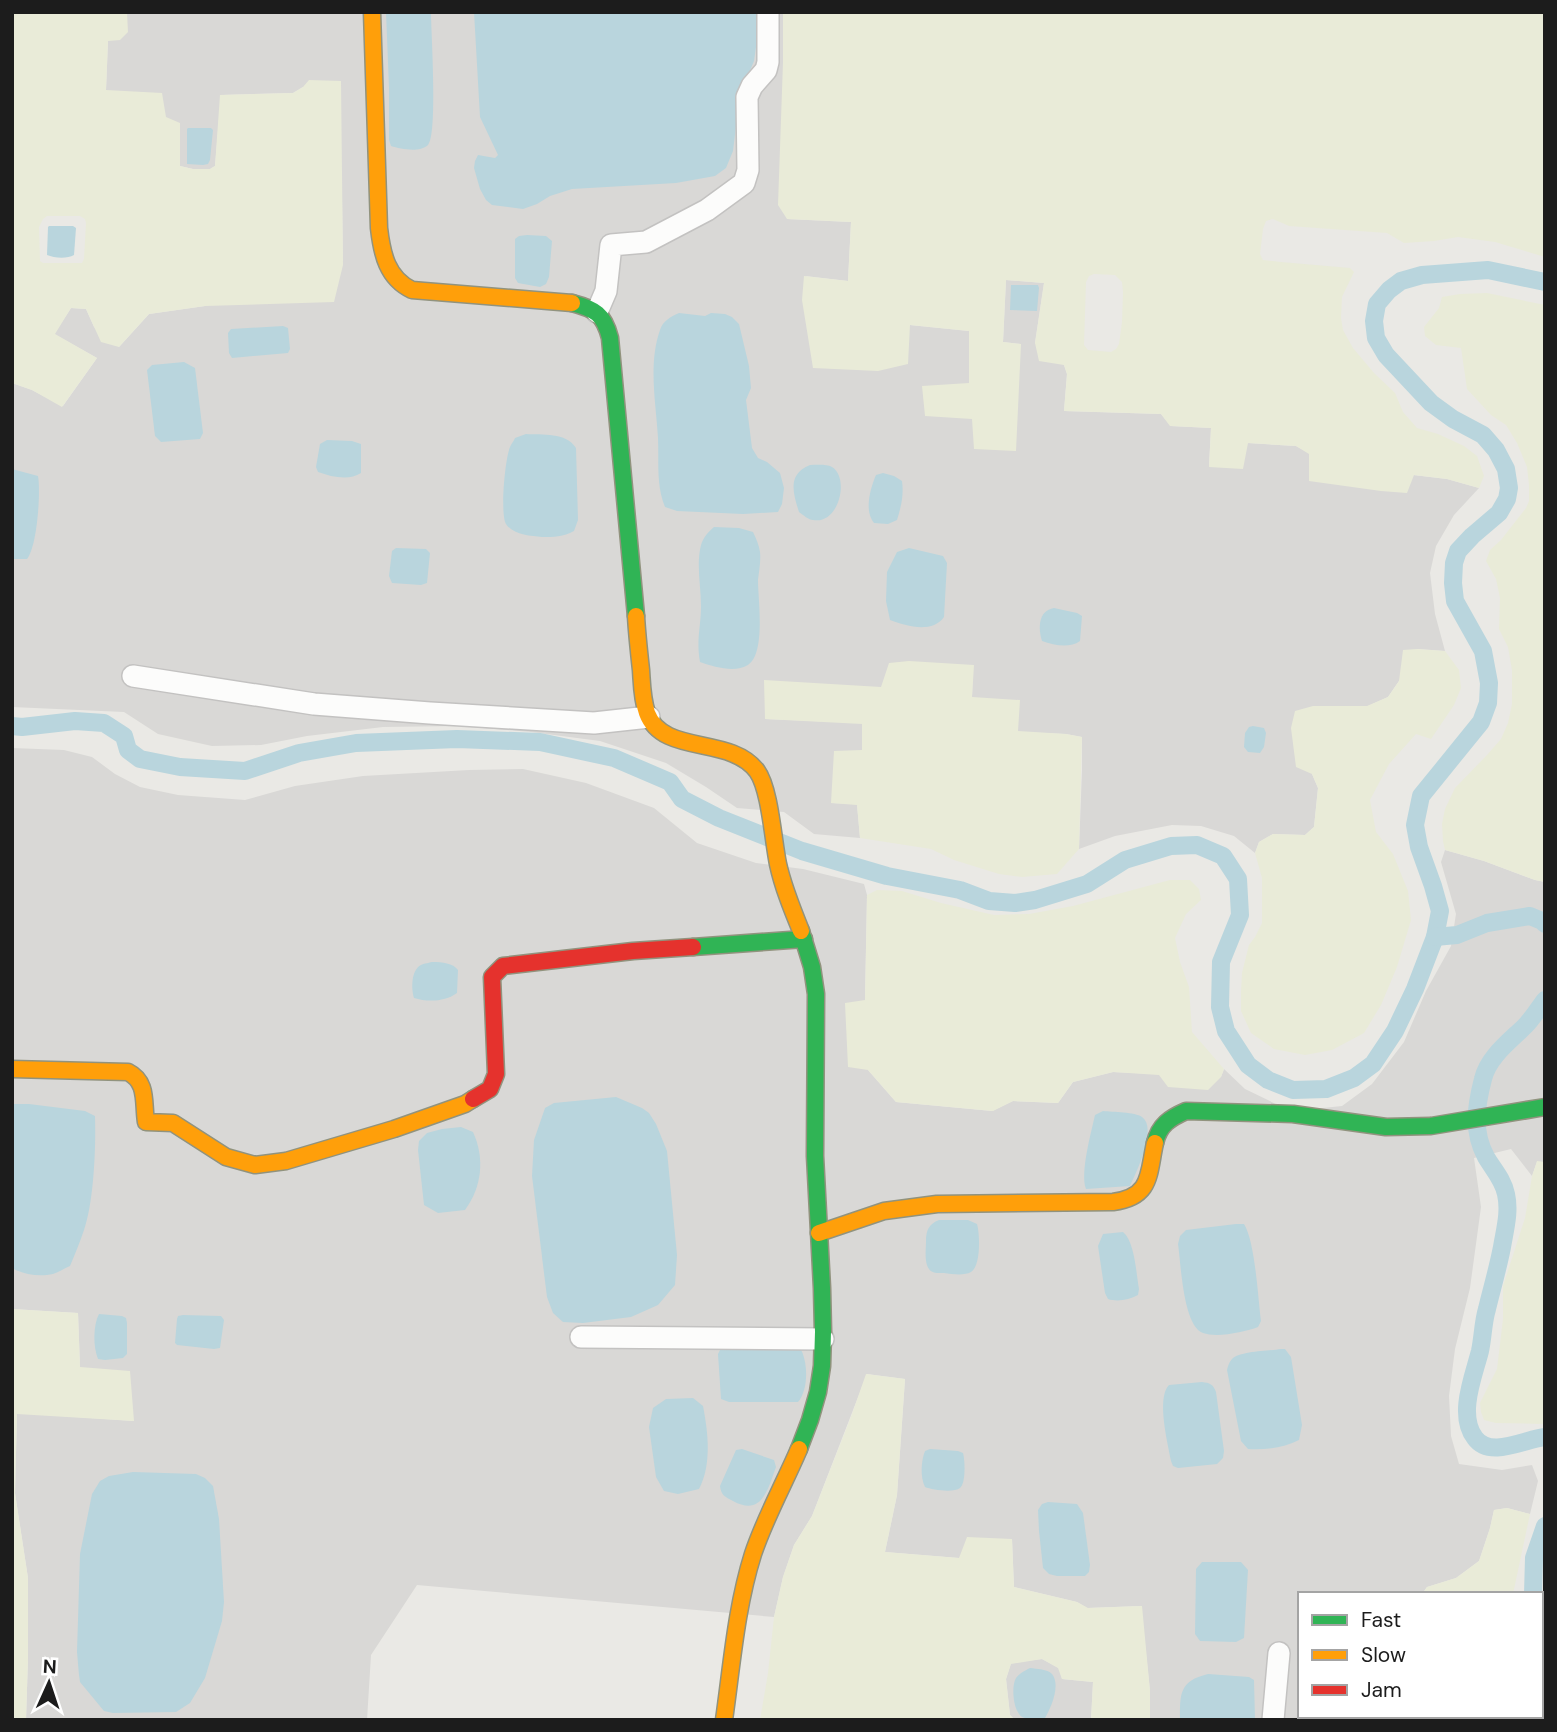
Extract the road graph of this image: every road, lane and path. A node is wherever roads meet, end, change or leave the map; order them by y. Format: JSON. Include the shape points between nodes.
{"nodes":[{"id":1,"x":372,"y":12,"type":"edge"},
{"id":2,"x":768,"y":12,"type":"edge"},
{"id":3,"x":597,"y":312,"type":"junction"},
{"id":4,"x":133,"y":676,"type":"dead end"},
{"id":5,"x":649,"y":717,"type":"junction"},
{"id":6,"x":804,"y":939,"type":"junction"},
{"id":7,"x":12,"y":1069,"type":"edge"},
{"id":8,"x":1545,"y":1107,"type":"edge"},
{"id":9,"x":819,"y":1233,"type":"junction"},
{"id":10,"x":580,"y":1337,"type":"dead end"},
{"id":11,"x":823,"y":1339,"type":"junction"},
{"id":12,"x":1279,"y":1653,"type":"dead end"},
{"id":13,"x":724,"y":1720,"type":"edge"},
{"id":14,"x":1273,"y":1720,"type":"edge"}],
"edges":[{"from":1,"to":3,"type":"street","via":[[379,219],[385,260],[394,278],[422,292],[564,301]]},
{"from":2,"to":3,"type":"street","via":[[768,62],[747,97],[748,170],[744,183],[707,210],[646,242],[611,245],[606,291]]},
{"from":3,"to":5,"type":"street","via":[[610,337],[642,686]]},
{"from":4,"to":5,"type":"street","via":[[314,704],[594,723]]},
{"from":5,"to":6,"type":"street","via":[[669,736],[742,756],[762,780],[785,891]]},
{"from":6,"to":7,"type":"street","via":[[503,966],[492,977],[496,1074],[490,1088],[465,1104],[286,1161],[256,1165],[226,1157],[173,1123],[146,1122],[139,1078],[127,1072]]},
{"from":6,"to":9,"type":"street","via":[[816,988]]},
{"from":8,"to":9,"type":"street","via":[[1432,1126],[1386,1127],[1293,1114],[1186,1111],[1163,1123],[1147,1179],[1141,1191],[1128,1200],[937,1204],[884,1210]]},
{"from":9,"to":11,"type":"street"},
{"from":10,"to":11,"type":"street"},
{"from":11,"to":13,"type":"street","via":[[816,1400],[747,1577]]},
{"from":12,"to":14,"type":"street"}]}
